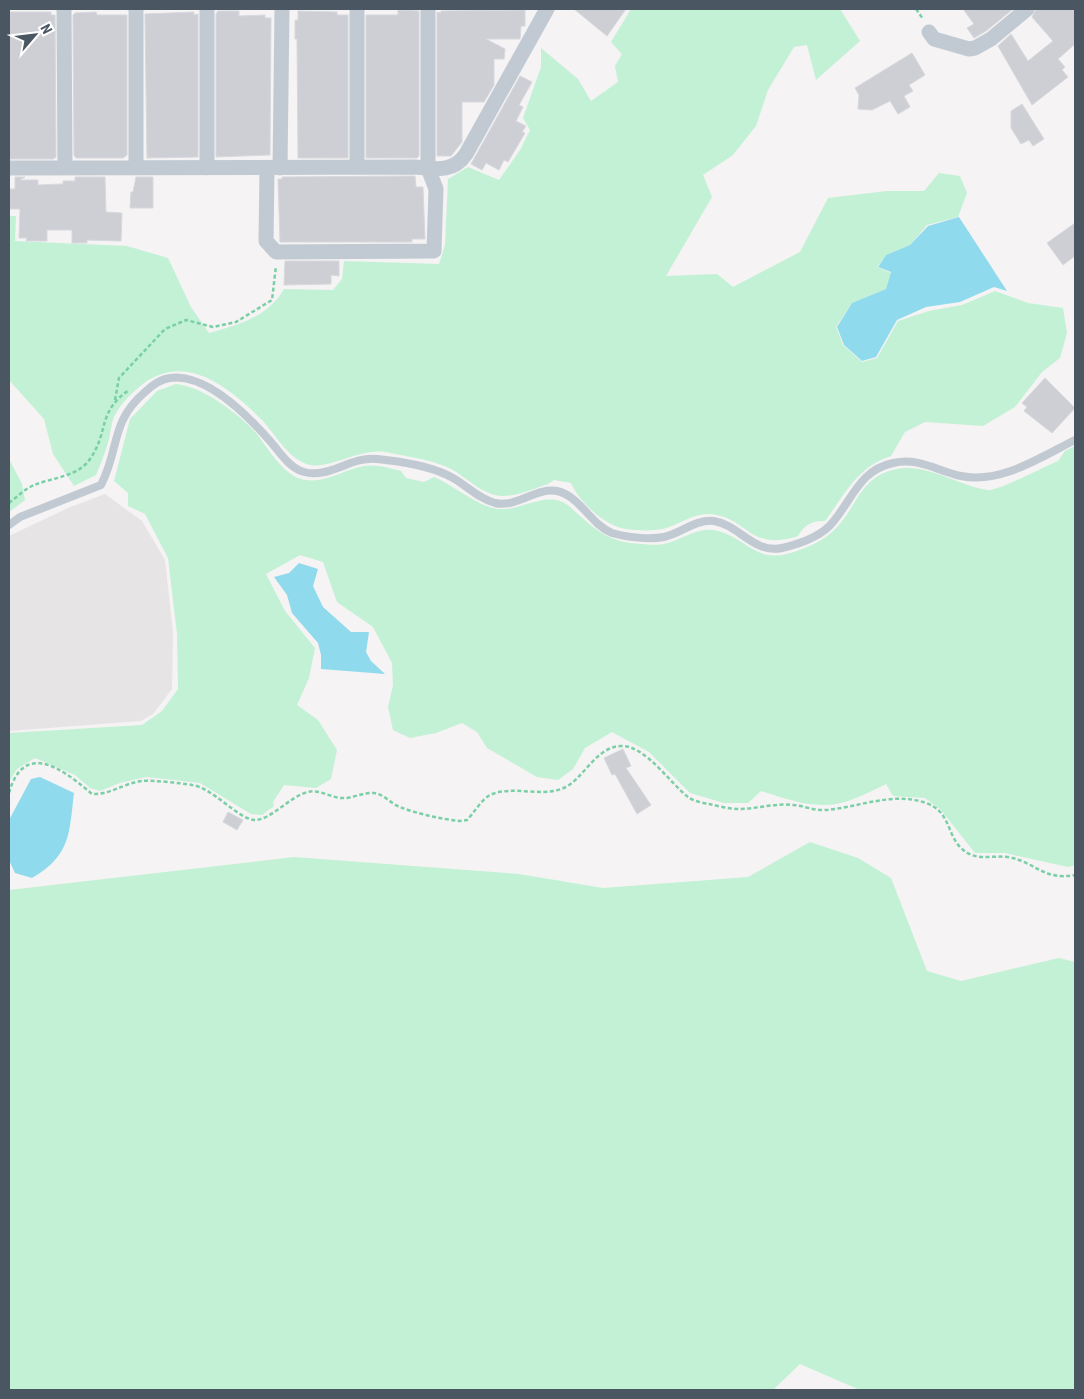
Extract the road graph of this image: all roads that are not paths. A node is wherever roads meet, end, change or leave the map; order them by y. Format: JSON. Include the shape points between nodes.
{"nodes":[{"id":1,"x":64,"y":9,"type":"edge"},
{"id":2,"x":136,"y":9,"type":"edge"},
{"id":3,"x":207,"y":9,"type":"edge"},
{"id":4,"x":282,"y":9,"type":"edge"},
{"id":5,"x":357,"y":9,"type":"edge"},
{"id":6,"x":428,"y":9,"type":"edge"},
{"id":7,"x":548,"y":9,"type":"edge"},
{"id":8,"x":1027,"y":9,"type":"edge"},
{"id":9,"x":929,"y":32,"type":"dead end"},
{"id":10,"x":358,"y":167,"type":"junction"},
{"id":11,"x":9,"y":168,"type":"edge"},
{"id":12,"x":65,"y":168,"type":"junction"},
{"id":13,"x":136,"y":168,"type":"junction"},
{"id":14,"x":206,"y":168,"type":"junction"},
{"id":15,"x":274,"y":168,"type":"junction"},
{"id":16,"x":428,"y":168,"type":"junction"},
{"id":17,"x":1075,"y":440,"type":"edge"},
{"id":18,"x":9,"y":524,"type":"edge"}],
"edges":[{"from":1,"to":12,"type":"street"},
{"from":2,"to":13,"type":"street"},
{"from":3,"to":14,"type":"street"},
{"from":4,"to":15,"type":"street"},
{"from":5,"to":10,"type":"street"},
{"from":6,"to":16,"type":"street"},
{"from":7,"to":16,"type":"street","via":[[460,162],[444,170]]},
{"from":8,"to":9,"type":"street","via":[[992,39],[975,48],[934,39]]},
{"from":10,"to":15,"type":"street"},
{"from":10,"to":16,"type":"street"},
{"from":11,"to":12,"type":"street"},
{"from":12,"to":13,"type":"street"},
{"from":13,"to":14,"type":"street"},
{"from":14,"to":15,"type":"street"},
{"from":15,"to":16,"type":"street","via":[[266,241],[276,252],[434,251],[436,189]]},
{"from":17,"to":18,"type":"lane","via":[[1014,470],[989,476],[956,475],[911,460],[885,465],[861,480],[832,524],[803,541],[774,550],[756,545],[728,527],[711,521],[665,537],[617,534],[602,527],[559,491],[500,504],[444,473],[375,458],[323,473],[303,472],[290,463],[244,414],[210,389],[193,380],[176,378],[162,380],[149,389],[124,415],[101,485]]}]}
